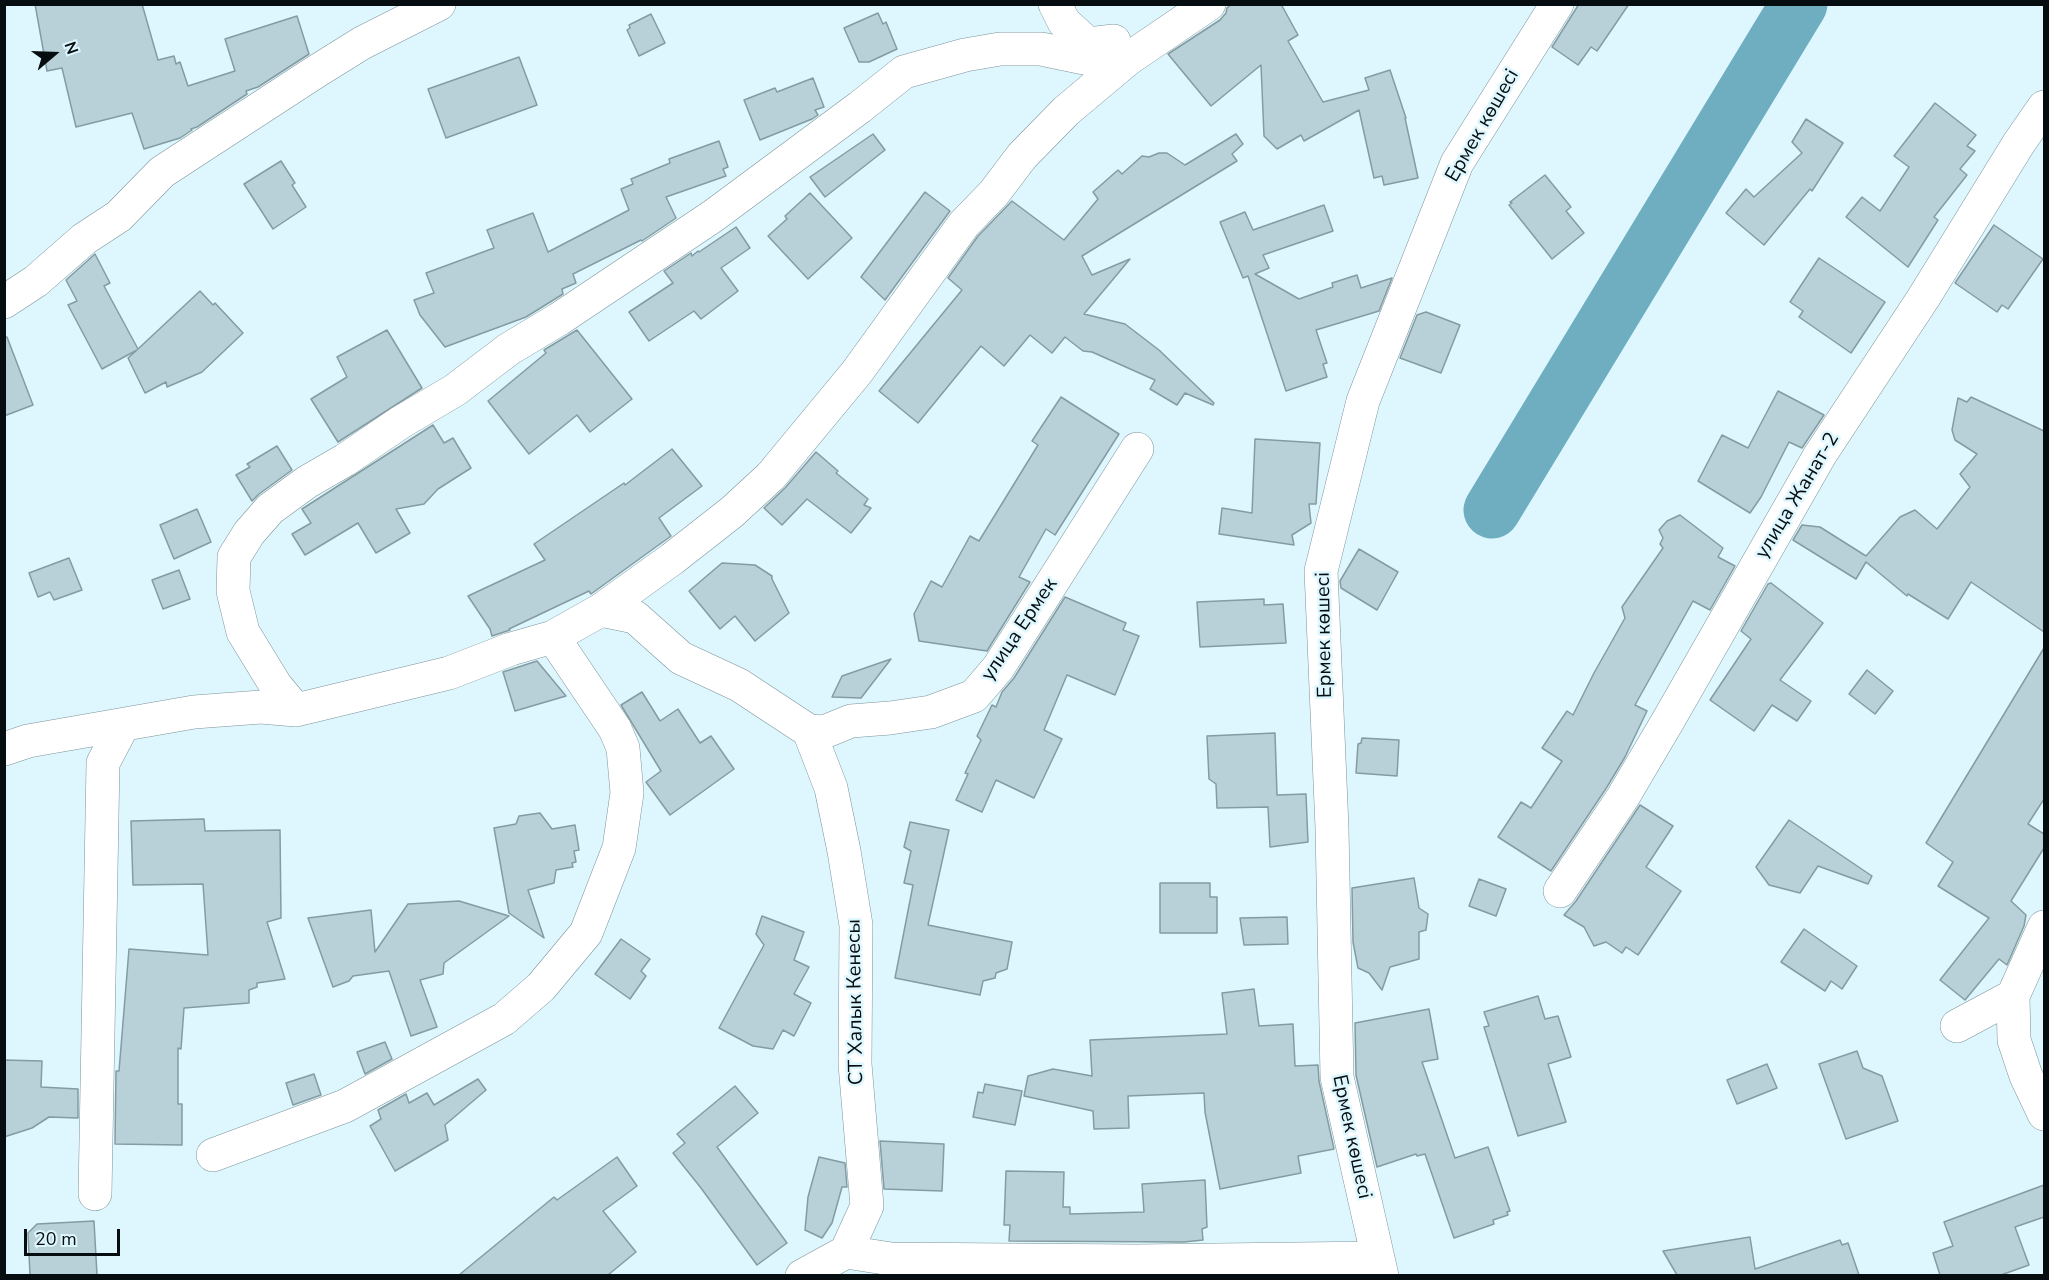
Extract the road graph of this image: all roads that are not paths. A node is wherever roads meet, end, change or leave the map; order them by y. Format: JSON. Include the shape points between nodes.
{"nodes":[{"id":1,"x":439,"y":4,"type":"edge"},
{"id":2,"x":1055,"y":4,"type":"edge"},
{"id":3,"x":1209,"y":4,"type":"edge"},
{"id":4,"x":1557,"y":4,"type":"edge"},
{"id":5,"x":1158,"y":40,"type":"junction"},
{"id":6,"x":1128,"y":59,"type":"junction"},
{"id":7,"x":2044,"y":107,"type":"edge"},
{"id":8,"x":4,"y":302,"type":"edge"},
{"id":9,"x":1137,"y":448,"type":"dead end"},
{"id":10,"x":601,"y":610,"type":"junction"},
{"id":11,"x":553,"y":637,"type":"junction"},
{"id":12,"x":296,"y":710,"type":"junction"},
{"id":13,"x":123,"y":726,"type":"junction"},
{"id":14,"x":809,"y":731,"type":"junction"},
{"id":15,"x":4,"y":749,"type":"edge"},
{"id":16,"x":1560,"y":891,"type":"dead end"},
{"id":17,"x":2044,"y":927,"type":"edge"},
{"id":18,"x":2013,"y":996,"type":"junction"},
{"id":19,"x":1957,"y":1026,"type":"dead end"},
{"id":20,"x":2044,"y":1113,"type":"edge"},
{"id":21,"x":213,"y":1155,"type":"dead end"},
{"id":22,"x":95,"y":1194,"type":"dead end"},
{"id":23,"x":846,"y":1251,"type":"junction"},
{"id":24,"x":1380,"y":1267,"type":"edge"},
{"id":25,"x":802,"y":1275,"type":"edge"}],
"edges":[{"from":1,"to":8,"type":"street","via":[[317,70],[162,172],[119,216]]},
{"from":2,"to":5,"type":"street","via":[[1064,22],[1088,44]]},
{"from":3,"to":5,"type":"street"},
{"from":4,"to":24,"type":"street","name":"Ермек көшесі","via":[[1457,163],[1363,401],[1322,570],[1337,1077]]},
{"from":5,"to":6,"type":"street"},
{"from":6,"to":10,"type":"street","via":[[1066,111],[1022,156],[964,224],[857,372],[771,476],[732,512]]},
{"from":6,"to":12,"type":"street","via":[[1094,60],[1041,49],[1000,49],[904,72],[713,216],[270,509],[234,557],[233,591],[243,632],[276,686]]},
{"from":7,"to":16,"type":"street","name":"улица Жанат-2","via":[[1820,455],[1658,739]]},
{"from":9,"to":14,"type":"street","name":"улица Ермек","via":[[998,668],[974,696],[931,712],[851,721],[824,732]]},
{"from":10,"to":11,"type":"street"},
{"from":10,"to":14,"type":"street","via":[[635,617],[681,658],[739,685]]},
{"from":11,"to":12,"type":"street","via":[[423,681]]},
{"from":11,"to":21,"type":"street","via":[[615,729],[623,748],[627,793],[619,848],[586,933],[541,987],[504,1019],[345,1106]]},
{"from":12,"to":13,"type":"street","via":[[261,706],[194,712]]},
{"from":13,"to":15,"type":"street","via":[[28,741]]},
{"from":13,"to":22,"type":"street","via":[[104,763]]},
{"from":14,"to":23,"type":"street","name":"СТ Халык Кенесы","via":[[831,788],[856,925],[855,1064],[867,1206]]},
{"from":17,"to":18,"type":"street"},
{"from":18,"to":19,"type":"street"},
{"from":18,"to":20,"type":"street","via":[[2014,1040]]},
{"from":23,"to":24,"type":"street","via":[[891,1260]]},
{"from":23,"to":25,"type":"street"}]}
